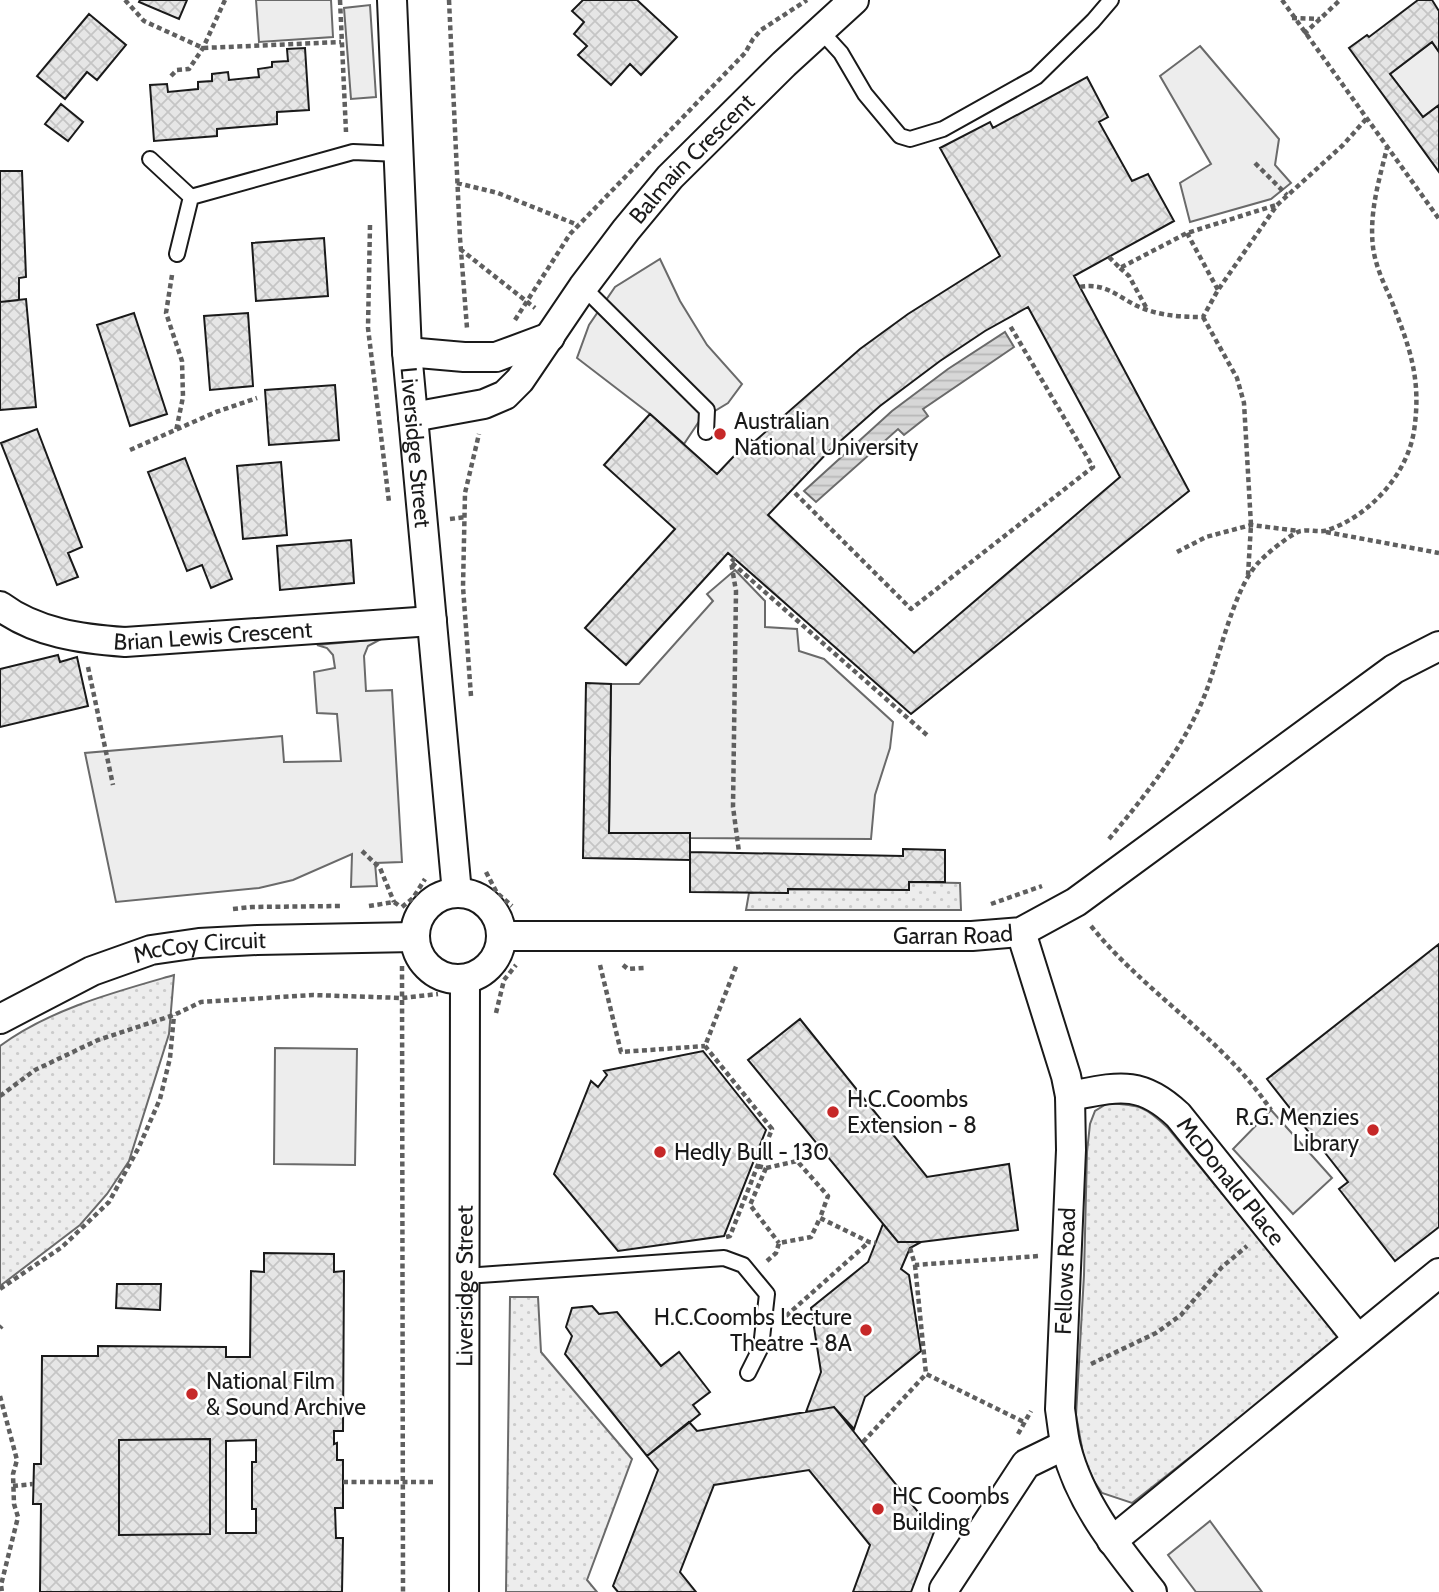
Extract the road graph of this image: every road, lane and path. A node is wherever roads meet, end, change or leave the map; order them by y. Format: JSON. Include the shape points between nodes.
{"nodes":[{"id":1,"x":125,"y":0,"type":"edge"},
{"id":2,"x":225,"y":0,"type":"edge"},
{"id":3,"x":340,"y":0,"type":"edge"},
{"id":4,"x":392,"y":0,"type":"edge"},
{"id":5,"x":449,"y":0,"type":"edge"},
{"id":6,"x":854,"y":0,"type":"edge"},
{"id":7,"x":1111,"y":0,"type":"edge"},
{"id":8,"x":1282,"y":0,"type":"edge"},
{"id":9,"x":1340,"y":0,"type":"edge"},
{"id":10,"x":1292,"y":18,"type":"junction"},
{"id":11,"x":1321,"y":19,"type":"junction"},
{"id":12,"x":820,"y":30,"type":"junction"},
{"id":13,"x":1304,"y":34,"type":"junction"},
{"id":14,"x":341,"y":42,"type":"junction"},
{"id":15,"x":203,"y":48,"type":"junction"},
{"id":16,"x":172,"y":76,"type":"dead end"},
{"id":17,"x":1367,"y":118,"type":"junction"},
{"id":18,"x":1387,"y":148,"type":"junction"},
{"id":19,"x":353,"y":152,"type":"junction"},
{"id":20,"x":399,"y":154,"type":"junction"},
{"id":21,"x":150,"y":159,"type":"dead end"},
{"id":22,"x":1255,"y":163,"type":"dead end"},
{"id":23,"x":457,"y":183,"type":"junction"},
{"id":24,"x":1287,"y":195,"type":"junction"},
{"id":25,"x":191,"y":197,"type":"junction"},
{"id":26,"x":1276,"y":205,"type":"junction"},
{"id":27,"x":1439,"y":219,"type":"edge"},
{"id":28,"x":370,"y":224,"type":"dead end"},
{"id":29,"x":579,"y":225,"type":"dead end"},
{"id":30,"x":1187,"y":233,"type":"junction"},
{"id":31,"x":460,"y":248,"type":"junction"},
{"id":32,"x":177,"y":254,"type":"joint"},
{"id":33,"x":1109,"y":257,"type":"dead end"},
{"id":34,"x":1120,"y":268,"type":"junction"},
{"id":35,"x":1080,"y":287,"type":"dead end"},
{"id":36,"x":583,"y":288,"type":"junction"},
{"id":37,"x":1218,"y":290,"type":"junction"},
{"id":38,"x":1148,"y":310,"type":"junction"},
{"id":39,"x":1203,"y":317,"type":"junction"},
{"id":40,"x":1009,"y":324,"type":"dead end"},
{"id":41,"x":554,"y":331,"type":"junction"},
{"id":42,"x":407,"y":352,"type":"junction"},
{"id":43,"x":470,"y":357,"type":"junction"},
{"id":44,"x":257,"y":398,"type":"dead end"},
{"id":45,"x":413,"y":417,"type":"junction"},
{"id":46,"x":480,"y":428,"type":"dead end"},
{"id":47,"x":176,"y":431,"type":"junction"},
{"id":48,"x":706,"y":432,"type":"dead end"},
{"id":49,"x":130,"y":450,"type":"dead end"},
{"id":50,"x":794,"y":493,"type":"dead end"},
{"id":51,"x":392,"y":513,"type":"dead end"},
{"id":52,"x":1251,"y":525,"type":"junction"},
{"id":53,"x":1300,"y":531,"type":"junction"},
{"id":54,"x":1325,"y":531,"type":"junction"},
{"id":55,"x":1177,"y":552,"type":"dead end"},
{"id":56,"x":1439,"y":553,"type":"edge"},
{"id":57,"x":1248,"y":576,"type":"junction"},
{"id":58,"x":0,"y":606,"type":"edge"},
{"id":59,"x":432,"y":621,"type":"junction"},
{"id":60,"x":83,"y":638,"type":"junction"},
{"id":61,"x":1439,"y":646,"type":"edge"},
{"id":62,"x":471,"y":697,"type":"dead end"},
{"id":63,"x":928,"y":736,"type":"dead end"},
{"id":64,"x":113,"y":785,"type":"dead end"},
{"id":65,"x":1106,"y":843,"type":"dead end"},
{"id":66,"x":362,"y":851,"type":"dead end"},
{"id":67,"x":739,"y":852,"type":"dead end"},
{"id":68,"x":485,"y":863,"type":"dead end"},
{"id":69,"x":427,"y":875,"type":"dead end"},
{"id":70,"x":457,"y":893,"type":"junction"},
{"id":71,"x":394,"y":902,"type":"dead end"},
{"id":72,"x":1076,"y":902,"type":"junction"},
{"id":73,"x":401,"y":907,"type":"dead end"},
{"id":74,"x":520,"y":910,"type":"dead end"},
{"id":75,"x":1021,"y":932,"type":"junction"},
{"id":76,"x":501,"y":936,"type":"junction"},
{"id":77,"x":414,"y":937,"type":"junction"},
{"id":78,"x":750,"y":949,"type":"junction"},
{"id":79,"x":598,"y":953,"type":"dead end"},
{"id":80,"x":522,"y":961,"type":"dead end"},
{"id":81,"x":619,"y":961,"type":"dead end"},
{"id":82,"x":724,"y":964,"type":"dead end"},
{"id":83,"x":737,"y":964,"type":"junction"},
{"id":84,"x":655,"y":967,"type":"dead end"},
{"id":85,"x":465,"y":979,"type":"junction"},
{"id":86,"x":174,"y":1015,"type":"junction"},
{"id":87,"x":0,"y":1019,"type":"edge"},
{"id":88,"x":495,"y":1022,"type":"dead end"},
{"id":89,"x":705,"y":1046,"type":"junction"},
{"id":90,"x":0,"y":1096,"type":"edge"},
{"id":91,"x":1070,"y":1096,"type":"junction"},
{"id":92,"x":1271,"y":1111,"type":"dead end"},
{"id":93,"x":758,"y":1166,"type":"junction"},
{"id":94,"x":766,"y":1168,"type":"junction"},
{"id":95,"x":820,"y":1218,"type":"junction"},
{"id":96,"x":1268,"y":1228,"type":"junction"},
{"id":97,"x":869,"y":1242,"type":"junction"},
{"id":98,"x":779,"y":1243,"type":"junction"},
{"id":99,"x":876,"y":1243,"type":"dead end"},
{"id":100,"x":910,"y":1248,"type":"dead end"},
{"id":101,"x":1065,"y":1254,"type":"junction"},
{"id":102,"x":696,"y":1259,"type":"junction"},
{"id":103,"x":915,"y":1265,"type":"junction"},
{"id":104,"x":752,"y":1273,"type":"junction"},
{"id":105,"x":1439,"y":1273,"type":"edge"},
{"id":106,"x":465,"y":1276,"type":"junction"},
{"id":107,"x":0,"y":1289,"type":"edge"},
{"id":108,"x":762,"y":1337,"type":"junction"},
{"id":109,"x":1358,"y":1339,"type":"junction"},
{"id":110,"x":748,"y":1373,"type":"dead end"},
{"id":111,"x":926,"y":1374,"type":"junction"},
{"id":112,"x":1060,"y":1379,"type":"junction"},
{"id":113,"x":0,"y":1396,"type":"edge"},
{"id":114,"x":1026,"y":1423,"type":"dead end"},
{"id":115,"x":863,"y":1442,"type":"dead end"},
{"id":116,"x":1065,"y":1446,"type":"junction"},
{"id":117,"x":343,"y":1482,"type":"dead end"},
{"id":118,"x":403,"y":1482,"type":"junction"},
{"id":119,"x":465,"y":1482,"type":"junction"},
{"id":120,"x":33,"y":1484,"type":"dead end"},
{"id":121,"x":13,"y":1486,"type":"junction"},
{"id":122,"x":1112,"y":1541,"type":"junction"},
{"id":123,"x":2,"y":1592,"type":"edge"},
{"id":124,"x":403,"y":1592,"type":"edge"},
{"id":125,"x":464,"y":1592,"type":"edge"},
{"id":126,"x":944,"y":1592,"type":"edge"},
{"id":127,"x":1152,"y":1592,"type":"edge"}],
"edges":[{"from":1,"to":15,"type":"path","via":[[144,21]]},
{"from":2,"to":15,"type":"path"},
{"from":3,"to":14,"type":"path"},
{"from":4,"to":20,"type":"street","name":"Liversidge Street"},
{"from":5,"to":23,"type":"path"},
{"from":6,"to":12,"type":"street","name":"Balmain Crescent"},
{"from":7,"to":12,"type":"lane","via":[[1035,77],[943,129],[910,139],[900,136],[865,94],[841,53]]},
{"from":8,"to":10,"type":"path"},
{"from":9,"to":11,"type":"path"},
{"from":10,"to":11,"type":"path"},
{"from":10,"to":13,"type":"path"},
{"from":11,"to":13,"type":"path"},
{"from":12,"to":36,"type":"street","name":"Balmain Crescent","via":[[670,177]]},
{"from":13,"to":17,"type":"path"},
{"from":14,"to":15,"type":"path"},
{"from":14,"to":19,"type":"path","via":[[346,136]]},
{"from":15,"to":16,"type":"path","via":[[189,69],[177,70]]},
{"from":17,"to":18,"type":"path"},
{"from":17,"to":24,"type":"path"},
{"from":18,"to":27,"type":"path"},
{"from":18,"to":54,"type":"path","via":[[1374,203],[1373,248],[1413,357],[1418,401],[1414,434],[1408,453],[1376,500],[1356,517]]},
{"from":19,"to":20,"type":"lane"},
{"from":19,"to":25,"type":"lane"},
{"from":20,"to":42,"type":"street","name":"Liversidge Street"},
{"from":21,"to":25,"type":"lane"},
{"from":22,"to":24,"type":"path"},
{"from":23,"to":29,"type":"path","via":[[498,193]]},
{"from":23,"to":31,"type":"path"},
{"from":24,"to":26,"type":"path"},
{"from":25,"to":32,"type":"lane"},
{"from":26,"to":30,"type":"path"},
{"from":26,"to":37,"type":"path"},
{"from":28,"to":51,"type":"path","via":[[368,328]]},
{"from":30,"to":34,"type":"path"},
{"from":30,"to":37,"type":"path"},
{"from":31,"to":41,"type":"path"},
{"from":31,"to":43,"type":"path"},
{"from":32,"to":47,"type":"path","via":[[166,313],[182,361],[183,397]]},
{"from":33,"to":34,"type":"path"},
{"from":34,"to":38,"type":"path"},
{"from":35,"to":38,"type":"path","via":[[1093,285]]},
{"from":36,"to":41,"type":"street","name":"Balmain Crescent"},
{"from":36,"to":48,"type":"lane","via":[[707,410]]},
{"from":37,"to":39,"type":"path"},
{"from":38,"to":39,"type":"path"},
{"from":39,"to":52,"type":"path","via":[[1237,378],[1244,403]]},
{"from":40,"to":50,"type":"path","via":[[1093,467],[911,609]]},
{"from":41,"to":43,"type":"street","via":[[496,357]]},
{"from":41,"to":45,"type":"street","name":"Balmain Crescent","via":[[505,395],[484,404]]},
{"from":42,"to":43,"type":"street"},
{"from":42,"to":45,"type":"street","name":"Liversidge Street"},
{"from":44,"to":47,"type":"path"},
{"from":45,"to":59,"type":"street","name":"Liversidge Street"},
{"from":46,"to":62,"type":"path","via":[[465,493],[463,587]]},
{"from":47,"to":49,"type":"path"},
{"from":52,"to":53,"type":"path"},
{"from":52,"to":55,"type":"path","via":[[1206,537]]},
{"from":52,"to":57,"type":"path"},
{"from":53,"to":54,"type":"path"},
{"from":53,"to":57,"type":"path","via":[[1258,562]]},
{"from":54,"to":56,"type":"path"},
{"from":57,"to":65,"type":"path","via":[[1202,702],[1180,747]]},
{"from":58,"to":60,"type":"street","name":"Brian Lewis Crescent","via":[[41,628]]},
{"from":59,"to":60,"type":"street","name":"Brian Lewis Crescent","via":[[125,642]]},
{"from":59,"to":70,"type":"street","name":"Liversidge Street"},
{"from":60,"to":64,"type":"path"},
{"from":61,"to":72,"type":"street","name":"Garran Road","via":[[1394,669]]},
{"from":63,"to":67,"type":"path","via":[[733,560],[733,807]]},
{"from":66,"to":71,"type":"path","via":[[380,868]]},
{"from":68,"to":74,"type":"path","via":[[496,893]]},
{"from":69,"to":73,"type":"path","via":[[413,898]]},
{"from":70,"to":76,"type":"street","via":[[485,902],[498,921]]},
{"from":70,"to":77,"type":"street","via":[[442,895],[424,909]]},
{"from":72,"to":75,"type":"street","name":"Garran Road"},
{"from":72,"to":92,"type":"path","via":[[1109,948],[1218,1047]]},
{"from":75,"to":78,"type":"street","name":"Garran Road"},
{"from":75,"to":91,"type":"street","name":"Fellows Road"},
{"from":76,"to":78,"type":"street","name":"Garran Road"},
{"from":76,"to":85,"type":"street","via":[[491,964]]},
{"from":77,"to":85,"type":"street","via":[[421,960],[433,972]]},
{"from":77,"to":87,"type":"street","name":"McCoy Circuit","via":[[257,940],[151,950],[92,971]]},
{"from":78,"to":83,"type":"path"},
{"from":78,"to":83,"type":"path"},
{"from":79,"to":89,"type":"path","via":[[621,1052]]},
{"from":80,"to":88,"type":"path","via":[[504,980]]},
{"from":81,"to":84,"type":"path","via":[[628,969]]},
{"from":82,"to":83,"type":"path"},
{"from":83,"to":89,"type":"path"},
{"from":85,"to":106,"type":"street","name":"Liversidge Street"},
{"from":86,"to":90,"type":"path","via":[[98,1040],[35,1070]]},
{"from":86,"to":107,"type":"path","via":[[160,1099],[109,1202],[62,1247]]},
{"from":86,"to":118,"type":"path","via":[[201,1002],[225,1000],[313,995],[402,998]]},
{"from":89,"to":93,"type":"path","via":[[772,1129]]},
{"from":91,"to":96,"type":"street","name":"McDonald Place","via":[[1112,1088],[1160,1097]]},
{"from":91,"to":101,"type":"street","name":"Fellows Road"},
{"from":93,"to":94,"type":"path"},
{"from":93,"to":102,"type":"path","via":[[730,1236],[695,1244]]},
{"from":94,"to":95,"type":"path","via":[[797,1161],[828,1196]]},
{"from":94,"to":98,"type":"path","via":[[750,1205]]},
{"from":95,"to":97,"type":"path"},
{"from":95,"to":98,"type":"path","via":[[811,1237]]},
{"from":96,"to":109,"type":"street","name":"McDonald Place"},
{"from":96,"to":112,"type":"path","via":[[1222,1267],[1181,1315]]},
{"from":97,"to":99,"type":"path"},
{"from":97,"to":108,"type":"path"},
{"from":98,"to":104,"type":"path","via":[[776,1253]]},
{"from":100,"to":103,"type":"path"},
{"from":101,"to":103,"type":"path"},
{"from":101,"to":112,"type":"street","name":"Fellows Road"},
{"from":102,"to":104,"type":"lane","via":[[724,1258]]},
{"from":102,"to":106,"type":"lane"},
{"from":103,"to":111,"type":"path"},
{"from":104,"to":108,"type":"lane","via":[[766,1294]]},
{"from":105,"to":109,"type":"street"},
{"from":106,"to":119,"type":"street","name":"Liversidge Street"},
{"from":108,"to":110,"type":"lane"},
{"from":109,"to":122,"type":"street"},
{"from":111,"to":114,"type":"path"},
{"from":111,"to":115,"type":"path"},
{"from":112,"to":116,"type":"street","name":"Fellows Road"},
{"from":113,"to":121,"type":"path","via":[[17,1460]]},
{"from":116,"to":122,"type":"street","name":"Fellows Road","via":[[1081,1489]]},
{"from":116,"to":126,"type":"street","via":[[1026,1464]]},
{"from":117,"to":118,"type":"path"},
{"from":118,"to":119,"type":"path"},
{"from":118,"to":124,"type":"path"},
{"from":119,"to":125,"type":"street","name":"Liversidge Street"},
{"from":120,"to":121,"type":"path"},
{"from":121,"to":123,"type":"path","via":[[18,1517]]},
{"from":122,"to":127,"type":"street","name":"Fellows Road"}]}
